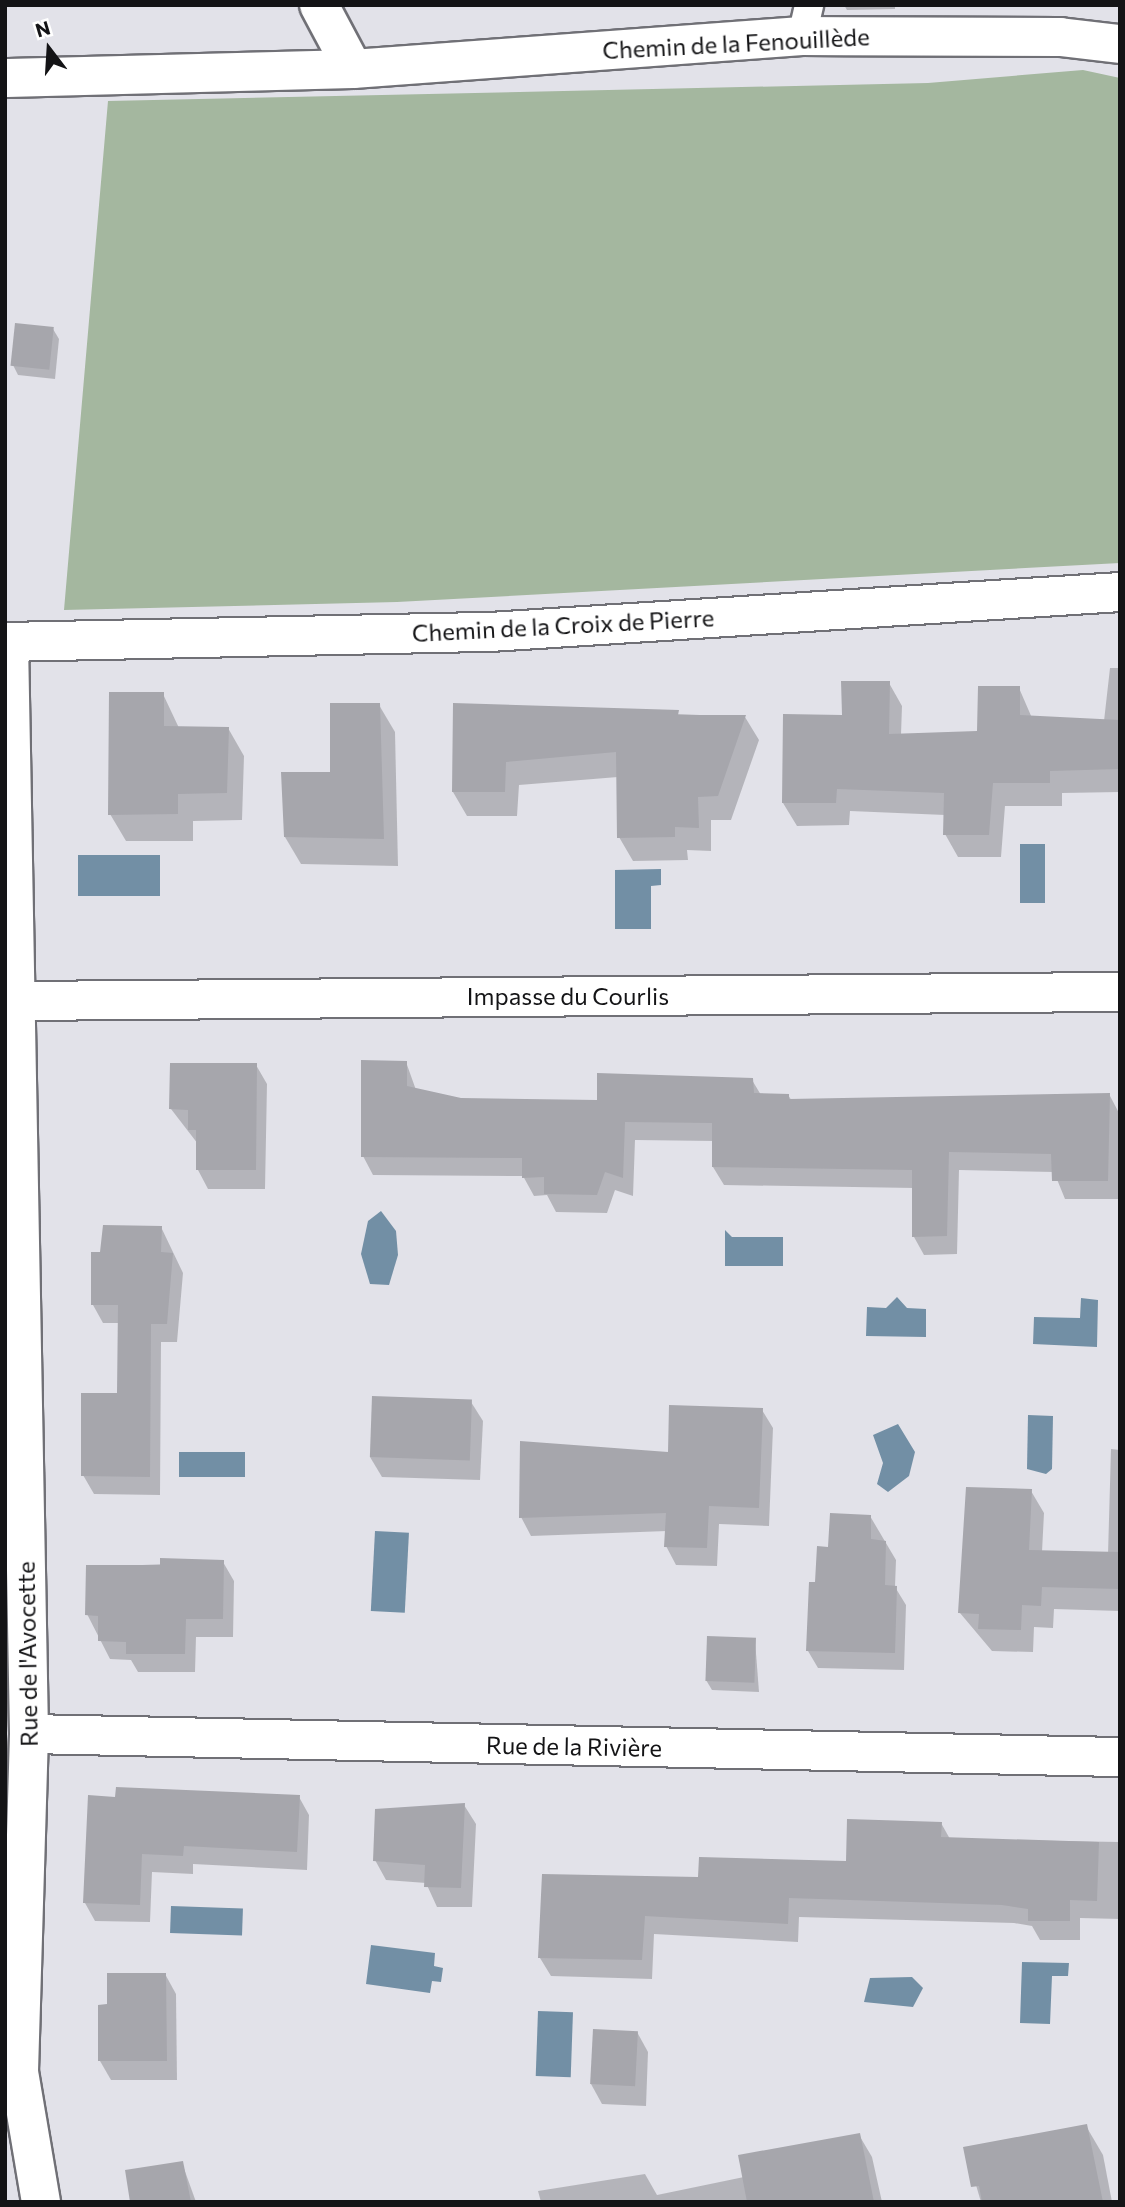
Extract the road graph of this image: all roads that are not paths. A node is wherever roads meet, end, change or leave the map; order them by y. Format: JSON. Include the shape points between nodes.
{"nodes":[{"id":1,"x":319,"y":5,"type":"edge"},
{"id":2,"x":806,"y":21,"type":"edge"},
{"id":3,"x":1120,"y":44,"type":"edge"},
{"id":4,"x":353,"y":69,"type":"junction"},
{"id":5,"x":5,"y":78,"type":"edge"},
{"id":6,"x":1120,"y":592,"type":"edge"},
{"id":7,"x":7,"y":642,"type":"edge"},
{"id":8,"x":1120,"y":992,"type":"edge"},
{"id":9,"x":17,"y":1001,"type":"junction"},
{"id":10,"x":29,"y":1734,"type":"junction"},
{"id":11,"x":1120,"y":1757,"type":"edge"},
{"id":12,"x":41,"y":2202,"type":"edge"}],
"edges":[{"from":1,"to":4,"type":"street"},
{"from":2,"to":3,"type":"street","name":"Chemin de la Fenouillède"},
{"from":2,"to":4,"type":"street","name":"Chemin de la Fenouillède"},
{"from":4,"to":5,"type":"street","name":"Chemin de la Fenouillède"},
{"from":6,"to":7,"type":"street","name":"Chemin de la Croix de Pierre","via":[[491,632]]},
{"from":7,"to":9,"type":"street","name":"Rue de l'Avocette"},
{"from":8,"to":9,"type":"street","name":"Impasse du Courlis"},
{"from":9,"to":10,"type":"street","name":"Rue de l'Avocette"},
{"from":10,"to":11,"type":"street","name":"Rue de la Rivière"},
{"from":10,"to":12,"type":"street","name":"Rue de l'Avocette","via":[[19,2072]]}]}
